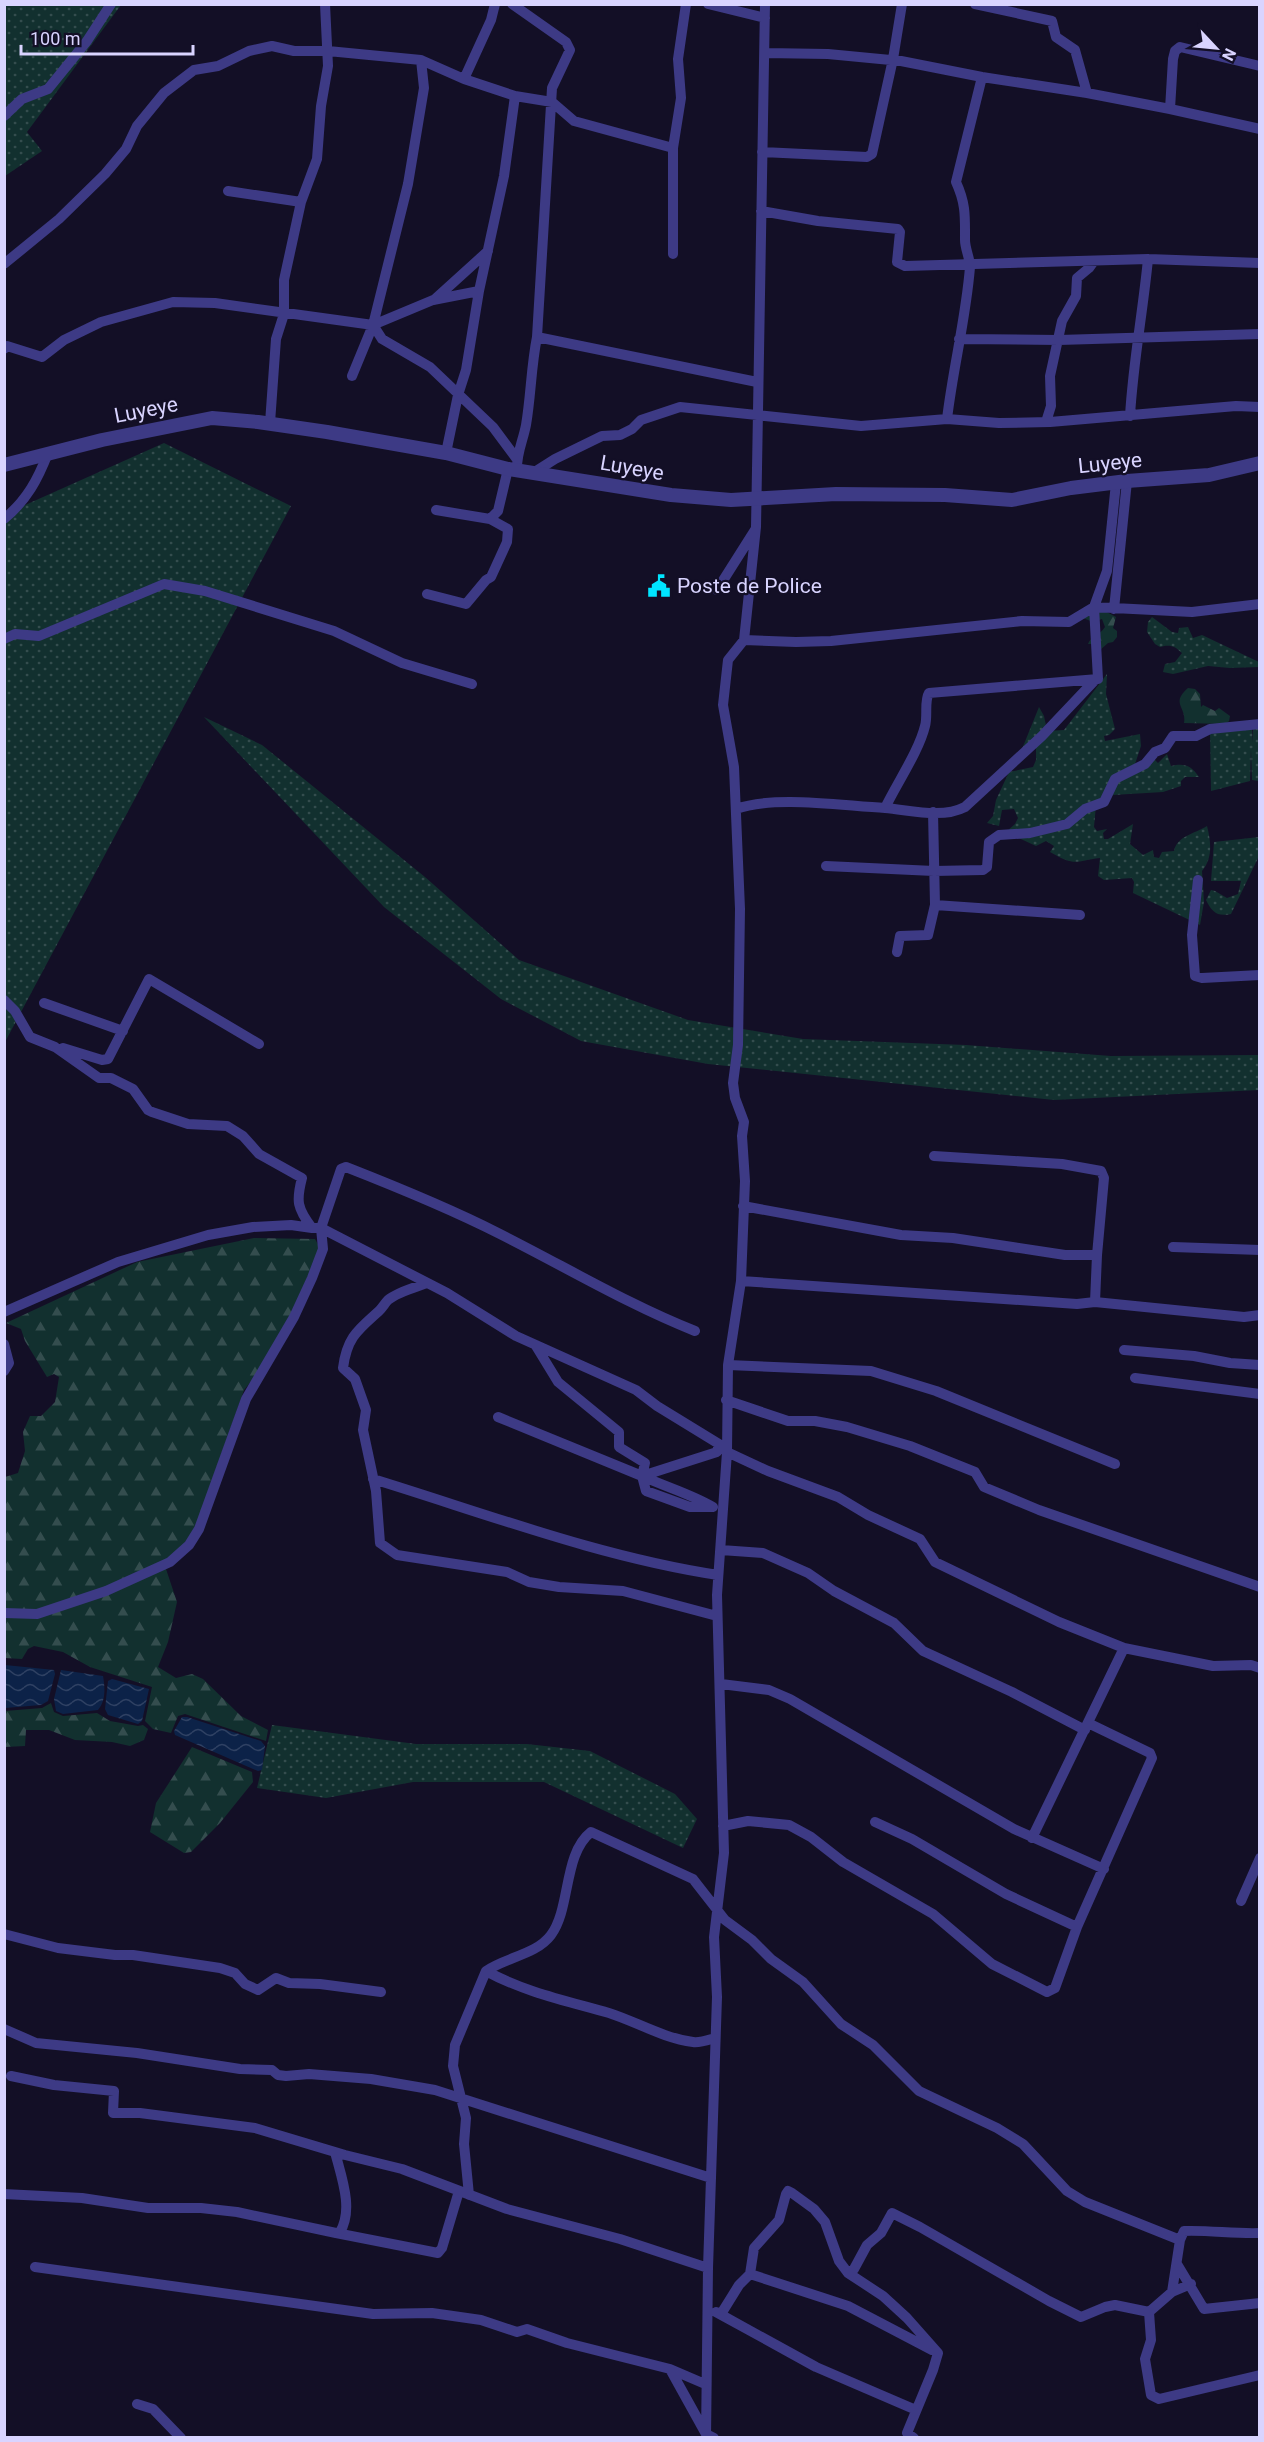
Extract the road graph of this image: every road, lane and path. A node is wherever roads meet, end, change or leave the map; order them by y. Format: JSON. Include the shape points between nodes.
{"nodes":[{"id":1,"x":111,"y":4,"type":"edge"},
{"id":2,"x":325,"y":4,"type":"edge"},
{"id":3,"x":495,"y":4,"type":"edge"},
{"id":4,"x":512,"y":4,"type":"edge"},
{"id":5,"x":686,"y":4,"type":"edge"},
{"id":6,"x":708,"y":4,"type":"edge"},
{"id":7,"x":765,"y":4,"type":"edge"},
{"id":8,"x":902,"y":4,"type":"edge"},
{"id":9,"x":975,"y":4,"type":"edge"},
{"id":10,"x":1031,"y":4,"type":"edge"},
{"id":11,"x":1039,"y":17,"type":"junction"},
{"id":12,"x":765,"y":18,"type":"junction"},
{"id":13,"x":328,"y":51,"type":"junction"},
{"id":14,"x":765,"y":53,"type":"junction"},
{"id":15,"x":893,"y":59,"type":"junction"},
{"id":16,"x":421,"y":60,"type":"junction"},
{"id":17,"x":1260,"y":66,"type":"edge"},
{"id":18,"x":981,"y":77,"type":"junction"},
{"id":19,"x":464,"y":80,"type":"junction"},
{"id":20,"x":1087,"y":93,"type":"junction"},
{"id":21,"x":515,"y":96,"type":"junction"},
{"id":22,"x":552,"y":102,"type":"junction"},
{"id":23,"x":1170,"y":109,"type":"junction"},
{"id":24,"x":4,"y":116,"type":"edge"},
{"id":25,"x":1260,"y":129,"type":"edge"},
{"id":26,"x":673,"y":148,"type":"junction"},
{"id":27,"x":762,"y":152,"type":"junction"},
{"id":28,"x":228,"y":191,"type":"dead end"},
{"id":29,"x":302,"y":202,"type":"junction"},
{"id":30,"x":761,"y":211,"type":"junction"},
{"id":31,"x":488,"y":251,"type":"junction"},
{"id":32,"x":673,"y":254,"type":"dead end"},
{"id":33,"x":1148,"y":259,"type":"junction"},
{"id":34,"x":1094,"y":261,"type":"junction"},
{"id":35,"x":1260,"y":263,"type":"edge"},
{"id":36,"x":4,"y":264,"type":"edge"},
{"id":37,"x":970,"y":265,"type":"junction"},
{"id":38,"x":479,"y":291,"type":"junction"},
{"id":39,"x":434,"y":300,"type":"junction"},
{"id":40,"x":284,"y":314,"type":"junction"},
{"id":41,"x":373,"y":326,"type":"junction"},
{"id":42,"x":1260,"y":334,"type":"edge"},
{"id":43,"x":1140,"y":337,"type":"junction"},
{"id":44,"x":537,"y":338,"type":"junction"},
{"id":45,"x":959,"y":339,"type":"junction"},
{"id":46,"x":1059,"y":340,"type":"junction"},
{"id":47,"x":4,"y":349,"type":"edge"},
{"id":48,"x":352,"y":376,"type":"dead end"},
{"id":49,"x":757,"y":382,"type":"junction"},
{"id":50,"x":458,"y":395,"type":"junction"},
{"id":51,"x":1260,"y":407,"type":"edge"},
{"id":52,"x":757,"y":413,"type":"junction"},
{"id":53,"x":1130,"y":416,"type":"junction"},
{"id":54,"x":947,"y":419,"type":"junction"},
{"id":55,"x":1046,"y":422,"type":"junction"},
{"id":56,"x":270,"y":423,"type":"junction"},
{"id":57,"x":48,"y":453,"type":"junction"},
{"id":58,"x":446,"y":453,"type":"junction"},
{"id":59,"x":1260,"y":464,"type":"edge"},
{"id":60,"x":4,"y":465,"type":"edge"},
{"id":61,"x":514,"y":466,"type":"junction"},
{"id":62,"x":533,"y":473,"type":"junction"},
{"id":63,"x":1122,"y":482,"type":"junction"},
{"id":64,"x":756,"y":499,"type":"junction"},
{"id":65,"x":436,"y":510,"type":"dead end"},
{"id":66,"x":4,"y":519,"type":"edge"},
{"id":67,"x":490,"y":519,"type":"junction"},
{"id":68,"x":756,"y":527,"type":"junction"},
{"id":69,"x":717,"y":590,"type":"dead end"},
{"id":70,"x":427,"y":594,"type":"dead end"},
{"id":71,"x":1260,"y":604,"type":"edge"},
{"id":72,"x":1094,"y":608,"type":"junction"},
{"id":73,"x":1114,"y":609,"type":"junction"},
{"id":74,"x":4,"y":639,"type":"edge"},
{"id":75,"x":744,"y":639,"type":"junction"},
{"id":76,"x":1096,"y":679,"type":"junction"},
{"id":77,"x":472,"y":684,"type":"dead end"},
{"id":78,"x":1260,"y":724,"type":"edge"},
{"id":79,"x":885,"y":808,"type":"junction"},
{"id":80,"x":736,"y":809,"type":"junction"},
{"id":81,"x":933,"y":812,"type":"junction"},
{"id":82,"x":826,"y":866,"type":"dead end"},
{"id":83,"x":934,"y":871,"type":"junction"},
{"id":84,"x":1198,"y":880,"type":"dead end"},
{"id":85,"x":935,"y":905,"type":"junction"},
{"id":86,"x":1080,"y":915,"type":"dead end"},
{"id":87,"x":897,"y":952,"type":"dead end"},
{"id":88,"x":1260,"y":975,"type":"edge"},
{"id":89,"x":4,"y":1000,"type":"edge"},
{"id":90,"x":44,"y":1003,"type":"dead end"},
{"id":91,"x":123,"y":1031,"type":"junction"},
{"id":92,"x":259,"y":1044,"type":"dead end"},
{"id":93,"x":55,"y":1047,"type":"junction"},
{"id":94,"x":934,"y":1156,"type":"dead end"},
{"id":95,"x":743,"y":1206,"type":"junction"},
{"id":96,"x":316,"y":1228,"type":"junction"},
{"id":97,"x":1173,"y":1247,"type":"dead end"},
{"id":98,"x":1260,"y":1250,"type":"edge"},
{"id":99,"x":1097,"y":1255,"type":"junction"},
{"id":100,"x":741,"y":1281,"type":"junction"},
{"id":101,"x":427,"y":1283,"type":"junction"},
{"id":102,"x":1095,"y":1302,"type":"junction"},
{"id":103,"x":4,"y":1312,"type":"edge"},
{"id":104,"x":1260,"y":1315,"type":"edge"},
{"id":105,"x":695,"y":1331,"type":"dead end"},
{"id":106,"x":4,"y":1344,"type":"edge"},
{"id":107,"x":535,"y":1345,"type":"junction"},
{"id":108,"x":1124,"y":1350,"type":"dead end"},
{"id":109,"x":728,"y":1365,"type":"junction"},
{"id":110,"x":1260,"y":1365,"type":"edge"},
{"id":111,"x":4,"y":1371,"type":"edge"},
{"id":112,"x":1135,"y":1378,"type":"dead end"},
{"id":113,"x":1260,"y":1394,"type":"edge"},
{"id":114,"x":726,"y":1400,"type":"junction"},
{"id":115,"x":498,"y":1418,"type":"dead end"},
{"id":116,"x":723,"y":1448,"type":"junction"},
{"id":117,"x":1115,"y":1464,"type":"dead end"},
{"id":118,"x":642,"y":1476,"type":"junction"},
{"id":119,"x":373,"y":1479,"type":"junction"},
{"id":120,"x":723,"y":1516,"type":"junction"},
{"id":121,"x":721,"y":1550,"type":"junction"},
{"id":122,"x":718,"y":1575,"type":"junction"},
{"id":123,"x":1260,"y":1587,"type":"edge"},
{"id":124,"x":4,"y":1613,"type":"edge"},
{"id":125,"x":717,"y":1616,"type":"junction"},
{"id":126,"x":1124,"y":1648,"type":"junction"},
{"id":127,"x":1260,"y":1668,"type":"edge"},
{"id":128,"x":720,"y":1684,"type":"junction"},
{"id":129,"x":1086,"y":1727,"type":"junction"},
{"id":130,"x":875,"y":1822,"type":"dead end"},
{"id":131,"x":723,"y":1826,"type":"junction"},
{"id":132,"x":1032,"y":1838,"type":"junction"},
{"id":133,"x":1260,"y":1858,"type":"edge"},
{"id":134,"x":1104,"y":1869,"type":"junction"},
{"id":135,"x":1241,"y":1901,"type":"dead end"},
{"id":136,"x":719,"y":1913,"type":"junction"},
{"id":137,"x":1077,"y":1927,"type":"junction"},
{"id":138,"x":4,"y":1934,"type":"edge"},
{"id":139,"x":486,"y":1971,"type":"junction"},
{"id":140,"x":381,"y":1992,"type":"dead end"},
{"id":141,"x":4,"y":2030,"type":"edge"},
{"id":142,"x":715,"y":2038,"type":"junction"},
{"id":143,"x":11,"y":2076,"type":"dead end"},
{"id":144,"x":461,"y":2097,"type":"junction"},
{"id":145,"x":335,"y":2152,"type":"junction"},
{"id":146,"x":711,"y":2178,"type":"junction"},
{"id":147,"x":464,"y":2193,"type":"junction"},
{"id":148,"x":4,"y":2194,"type":"edge"},
{"id":149,"x":336,"y":2233,"type":"junction"},
{"id":150,"x":1260,"y":2233,"type":"edge"},
{"id":151,"x":1180,"y":2240,"type":"junction"},
{"id":152,"x":1177,"y":2264,"type":"junction"},
{"id":153,"x":35,"y":2267,"type":"dead end"},
{"id":154,"x":708,"y":2268,"type":"junction"},
{"id":155,"x":848,"y":2273,"type":"junction"},
{"id":156,"x":750,"y":2274,"type":"junction"},
{"id":157,"x":1191,"y":2284,"type":"junction"},
{"id":158,"x":1172,"y":2292,"type":"junction"},
{"id":159,"x":1260,"y":2303,"type":"edge"},
{"id":160,"x":707,"y":2308,"type":"junction"},
{"id":161,"x":1149,"y":2312,"type":"junction"},
{"id":162,"x":721,"y":2314,"type":"junction"},
{"id":163,"x":933,"y":2350,"type":"junction"},
{"id":164,"x":670,"y":2369,"type":"junction"},
{"id":165,"x":1260,"y":2375,"type":"edge"},
{"id":166,"x":705,"y":2384,"type":"junction"},
{"id":167,"x":137,"y":2404,"type":"dead end"},
{"id":168,"x":916,"y":2410,"type":"junction"},
{"id":169,"x":709,"y":2436,"type":"edge"},
{"id":170,"x":181,"y":2438,"type":"edge"},
{"id":171,"x":914,"y":2438,"type":"edge"}],
"edges":[{"from":1,"to":24,"type":"street","via":[[48,89],[22,99]]},
{"from":2,"to":13,"type":"street"},
{"from":3,"to":19,"type":"street"},
{"from":4,"to":22,"type":"street","via":[[569,46],[552,88]]},
{"from":5,"to":26,"type":"street","via":[[678,59],[681,98]]},
{"from":6,"to":12,"type":"street"},
{"from":7,"to":12,"type":"street"},
{"from":8,"to":15,"type":"street"},
{"from":9,"to":11,"type":"street"},
{"from":10,"to":11,"type":"street"},
{"from":11,"to":20,"type":"street","via":[[1052,21],[1056,37],[1075,50]]},
{"from":12,"to":14,"type":"street"},
{"from":13,"to":16,"type":"street"},
{"from":13,"to":29,"type":"street","via":[[317,159]]},
{"from":13,"to":36,"type":"street","via":[[294,51],[272,46],[249,51],[218,66],[194,70],[155,103],[105,174]]},
{"from":14,"to":15,"type":"street"},
{"from":14,"to":27,"type":"street"},
{"from":15,"to":18,"type":"street"},
{"from":15,"to":27,"type":"street","via":[[870,156]]},
{"from":16,"to":19,"type":"street"},
{"from":16,"to":41,"type":"street","via":[[424,88],[418,135]]},
{"from":17,"to":23,"type":"street","via":[[1180,47],[1173,59]]},
{"from":18,"to":20,"type":"street"},
{"from":18,"to":37,"type":"street","via":[[956,182],[964,198],[965,243]]},
{"from":19,"to":21,"type":"street"},
{"from":20,"to":23,"type":"street"},
{"from":21,"to":22,"type":"street"},
{"from":21,"to":31,"type":"street"},
{"from":22,"to":26,"type":"street","via":[[574,121]]},
{"from":22,"to":44,"type":"street"},
{"from":23,"to":25,"type":"street"},
{"from":26,"to":32,"type":"street"},
{"from":27,"to":30,"type":"street"},
{"from":28,"to":29,"type":"street"},
{"from":29,"to":40,"type":"street","via":[[284,279]]},
{"from":30,"to":37,"type":"street","via":[[898,230],[897,262],[905,266]]},
{"from":30,"to":49,"type":"street"},
{"from":31,"to":38,"type":"street"},
{"from":31,"to":39,"type":"street"},
{"from":33,"to":34,"type":"street"},
{"from":33,"to":35,"type":"street"},
{"from":33,"to":43,"type":"street"},
{"from":34,"to":37,"type":"street"},
{"from":34,"to":46,"type":"street","via":[[1077,278],[1076,296],[1064,314]]},
{"from":37,"to":45,"type":"street"},
{"from":38,"to":39,"type":"street"},
{"from":38,"to":50,"type":"street"},
{"from":39,"to":41,"type":"street"},
{"from":40,"to":41,"type":"street"},
{"from":40,"to":47,"type":"street","via":[[215,303],[173,302],[101,322],[64,340],[42,357],[7,346]]},
{"from":40,"to":56,"type":"street","via":[[276,339]]},
{"from":41,"to":48,"type":"street"},
{"from":41,"to":50,"type":"street","via":[[382,339],[430,367]]},
{"from":42,"to":43,"type":"street"},
{"from":43,"to":46,"type":"street"},
{"from":43,"to":53,"type":"street","via":[[1133,366]]},
{"from":44,"to":49,"type":"street"},
{"from":44,"to":61,"type":"street","via":[[526,425]]},
{"from":45,"to":46,"type":"street"},
{"from":45,"to":54,"type":"street"},
{"from":46,"to":55,"type":"street","via":[[1050,376],[1052,406]]},
{"from":49,"to":52,"type":"street"},
{"from":50,"to":58,"type":"street"},
{"from":50,"to":61,"type":"street","via":[[493,428]]},
{"from":51,"to":53,"type":"street"},
{"from":52,"to":54,"type":"street","via":[[861,426]]},
{"from":52,"to":62,"type":"street","via":[[680,407],[656,413],[627,433],[602,436]]},
{"from":52,"to":64,"type":"street"},
{"from":53,"to":55,"type":"street"},
{"from":54,"to":55,"type":"street"},
{"from":56,"to":57,"type":"street","name":"Luyeye","via":[[212,418]]},
{"from":56,"to":58,"type":"street","name":"Luyeye"},
{"from":57,"to":60,"type":"street","name":"Luyeye"},
{"from":57,"to":66,"type":"street","via":[[37,482]]},
{"from":58,"to":61,"type":"street","name":"Luyeye"},
{"from":59,"to":63,"type":"street","name":"Luyeye","via":[[1209,475]]},
{"from":61,"to":62,"type":"street","name":"Luyeye"},
{"from":61,"to":67,"type":"street","via":[[498,511]]},
{"from":62,"to":64,"type":"street","name":"Luyeye","via":[[671,495]]},
{"from":63,"to":64,"type":"street","name":"Luyeye","via":[[1012,500],[836,494]]},
{"from":63,"to":72,"type":"street","via":[[1107,570]]},
{"from":63,"to":73,"type":"street"},
{"from":64,"to":68,"type":"street"},
{"from":65,"to":67,"type":"street"},
{"from":67,"to":70,"type":"street","via":[[508,530],[507,542],[491,577],[466,604]]},
{"from":68,"to":69,"type":"street"},
{"from":68,"to":75,"type":"street"},
{"from":71,"to":73,"type":"street","via":[[1191,612]]},
{"from":72,"to":73,"type":"street"},
{"from":72,"to":75,"type":"street","via":[[1069,622],[1022,621],[831,641]]},
{"from":72,"to":76,"type":"street","via":[[1099,672]]},
{"from":74,"to":77,"type":"street","via":[[15,634],[39,636],[164,584],[205,591],[334,630],[402,663]]},
{"from":75,"to":80,"type":"street","via":[[728,660],[723,705],[734,767]]},
{"from":76,"to":79,"type":"street","via":[[929,693],[923,733]]},
{"from":76,"to":81,"type":"street","via":[[966,807]]},
{"from":78,"to":83,"type":"street","via":[[1210,729],[1197,736],[1173,736],[1145,764],[1115,779],[1104,802],[1085,809],[1074,820],[1030,833],[993,838],[983,870]]},
{"from":79,"to":80,"type":"street","via":[[798,803]]},
{"from":79,"to":81,"type":"street"},
{"from":80,"to":95,"type":"street","via":[[740,957],[733,1083],[744,1122]]},
{"from":81,"to":83,"type":"street"},
{"from":82,"to":83,"type":"street"},
{"from":83,"to":85,"type":"street"},
{"from":84,"to":88,"type":"street","via":[[1192,935],[1195,976]]},
{"from":85,"to":86,"type":"street"},
{"from":85,"to":87,"type":"street","via":[[928,935],[900,936]]},
{"from":89,"to":93,"type":"street","via":[[15,1011],[27,1035]]},
{"from":90,"to":91,"type":"street"},
{"from":91,"to":92,"type":"street","via":[[150,979]]},
{"from":91,"to":93,"type":"street","via":[[106,1061]]},
{"from":93,"to":96,"type":"street","via":[[99,1078],[111,1078],[132,1089],[152,1112],[188,1124],[227,1126],[243,1136],[259,1154],[302,1178],[297,1197],[304,1218]]},
{"from":94,"to":99,"type":"street","via":[[1062,1164],[1101,1171],[1104,1178]]},
{"from":95,"to":99,"type":"street","via":[[901,1235],[953,1238],[1065,1255]]},
{"from":95,"to":100,"type":"street"},
{"from":96,"to":101,"type":"street"},
{"from":96,"to":103,"type":"street","via":[[253,1227],[208,1235],[118,1262]]},
{"from":96,"to":105,"type":"street","via":[[341,1169],[346,1167],[479,1223],[647,1312]]},
{"from":96,"to":124,"type":"street","via":[[323,1249],[312,1278],[246,1399],[199,1529],[189,1545],[170,1562],[106,1591],[37,1614]]},
{"from":97,"to":98,"type":"street"},
{"from":99,"to":102,"type":"street"},
{"from":100,"to":102,"type":"street","via":[[1055,1303]]},
{"from":100,"to":109,"type":"street"},
{"from":101,"to":107,"type":"street"},
{"from":101,"to":119,"type":"street","via":[[388,1299],[360,1327],[345,1353],[343,1368],[355,1379],[366,1410],[363,1430]]},
{"from":102,"to":104,"type":"street","via":[[1244,1317]]},
{"from":106,"to":111,"type":"street","via":[[9,1363]]},
{"from":107,"to":116,"type":"street","via":[[636,1390]]},
{"from":107,"to":118,"type":"street","via":[[558,1382],[619,1432],[619,1447],[645,1463]]},
{"from":108,"to":110,"type":"street"},
{"from":109,"to":114,"type":"street"},
{"from":109,"to":117,"type":"street","via":[[872,1371],[936,1391]]},
{"from":112,"to":113,"type":"street"},
{"from":114,"to":116,"type":"street"},
{"from":114,"to":123,"type":"street","via":[[788,1421],[815,1420],[847,1427],[946,1459],[975,1472],[984,1487],[1039,1510]]},
{"from":115,"to":118,"type":"street"},
{"from":116,"to":118,"type":"street"},
{"from":116,"to":120,"type":"street"},
{"from":116,"to":126,"type":"street","via":[[768,1471],[838,1497],[920,1539],[935,1562]]},
{"from":118,"to":120,"type":"street","via":[[694,1496]]},
{"from":119,"to":122,"type":"street","via":[[575,1543]]},
{"from":119,"to":125,"type":"street","via":[[380,1543],[397,1555],[507,1572],[529,1582],[559,1587],[623,1592]]},
{"from":120,"to":121,"type":"street"},
{"from":121,"to":122,"type":"street"},
{"from":121,"to":129,"type":"street","via":[[763,1553],[808,1573],[894,1623],[923,1651]]},
{"from":122,"to":125,"type":"street"},
{"from":125,"to":128,"type":"street"},
{"from":126,"to":127,"type":"street","via":[[1213,1666]]},
{"from":126,"to":129,"type":"street"},
{"from":128,"to":131,"type":"street"},
{"from":128,"to":132,"type":"street","via":[[769,1690],[790,1699]]},
{"from":129,"to":132,"type":"street"},
{"from":129,"to":134,"type":"street","via":[[1150,1753],[1152,1758]]},
{"from":130,"to":137,"type":"street","via":[[1006,1894]]},
{"from":131,"to":136,"type":"street"},
{"from":131,"to":137,"type":"street","via":[[748,1821],[789,1824],[843,1862],[933,1914],[992,1964],[1047,1992],[1055,1988]]},
{"from":132,"to":134,"type":"street"},
{"from":133,"to":135,"type":"street"},
{"from":134,"to":137,"type":"street"},
{"from":136,"to":139,"type":"street","via":[[693,1879],[591,1832],[578,1851],[551,1935],[541,1946]]},
{"from":136,"to":142,"type":"street","via":[[714,1937]]},
{"from":136,"to":151,"type":"street","via":[[803,1982],[841,2024],[873,2045],[919,2091],[1023,2144],[1067,2191],[1085,2202]]},
{"from":138,"to":140,"type":"street","via":[[58,1948],[220,1968],[235,1973],[258,1990],[276,1978],[290,1983]]},
{"from":139,"to":142,"type":"street","via":[[507,1982],[690,2042]]},
{"from":139,"to":144,"type":"street","via":[[455,2045],[453,2066]]},
{"from":141,"to":144,"type":"street","via":[[36,2043],[272,2070],[286,2076],[372,2079]]},
{"from":142,"to":146,"type":"street"},
{"from":143,"to":145,"type":"street","via":[[114,2091],[113,2114],[140,2113],[255,2128]]},
{"from":144,"to":146,"type":"street"},
{"from":144,"to":147,"type":"street","via":[[466,2118]]},
{"from":145,"to":147,"type":"street","via":[[412,2172]]},
{"from":145,"to":149,"type":"street","via":[[346,2202],[344,2224]]},
{"from":146,"to":154,"type":"street"},
{"from":147,"to":149,"type":"street","via":[[438,2253]]},
{"from":147,"to":154,"type":"street"},
{"from":148,"to":149,"type":"street","via":[[237,2212]]},
{"from":150,"to":151,"type":"street","via":[[1184,2231]]},
{"from":151,"to":152,"type":"street"},
{"from":152,"to":157,"type":"street"},
{"from":152,"to":158,"type":"street"},
{"from":153,"to":164,"type":"street","via":[[373,2314],[432,2313],[471,2318],[517,2332],[527,2329]]},
{"from":154,"to":160,"type":"street"},
{"from":155,"to":156,"type":"street","via":[[839,2261],[825,2222],[789,2192],[779,2220],[754,2248]]},
{"from":155,"to":161,"type":"street","via":[[892,2213],[1081,2318],[1114,2305]]},
{"from":155,"to":163,"type":"street","via":[[883,2296]]},
{"from":156,"to":162,"type":"street"},
{"from":156,"to":163,"type":"street","via":[[848,2306]]},
{"from":157,"to":158,"type":"street"},
{"from":157,"to":159,"type":"street","via":[[1208,2310]]},
{"from":158,"to":161,"type":"street"},
{"from":160,"to":162,"type":"street"},
{"from":160,"to":166,"type":"street"},
{"from":161,"to":165,"type":"street","via":[[1151,2340],[1145,2359],[1154,2398]]},
{"from":162,"to":168,"type":"street","via":[[816,2367]]},
{"from":163,"to":168,"type":"street","via":[[938,2355]]},
{"from":164,"to":166,"type":"street"},
{"from":164,"to":169,"type":"street"},
{"from":166,"to":169,"type":"street"},
{"from":167,"to":170,"type":"street","via":[[153,2409]]},
{"from":168,"to":171,"type":"street","via":[[908,2433]]}]}
